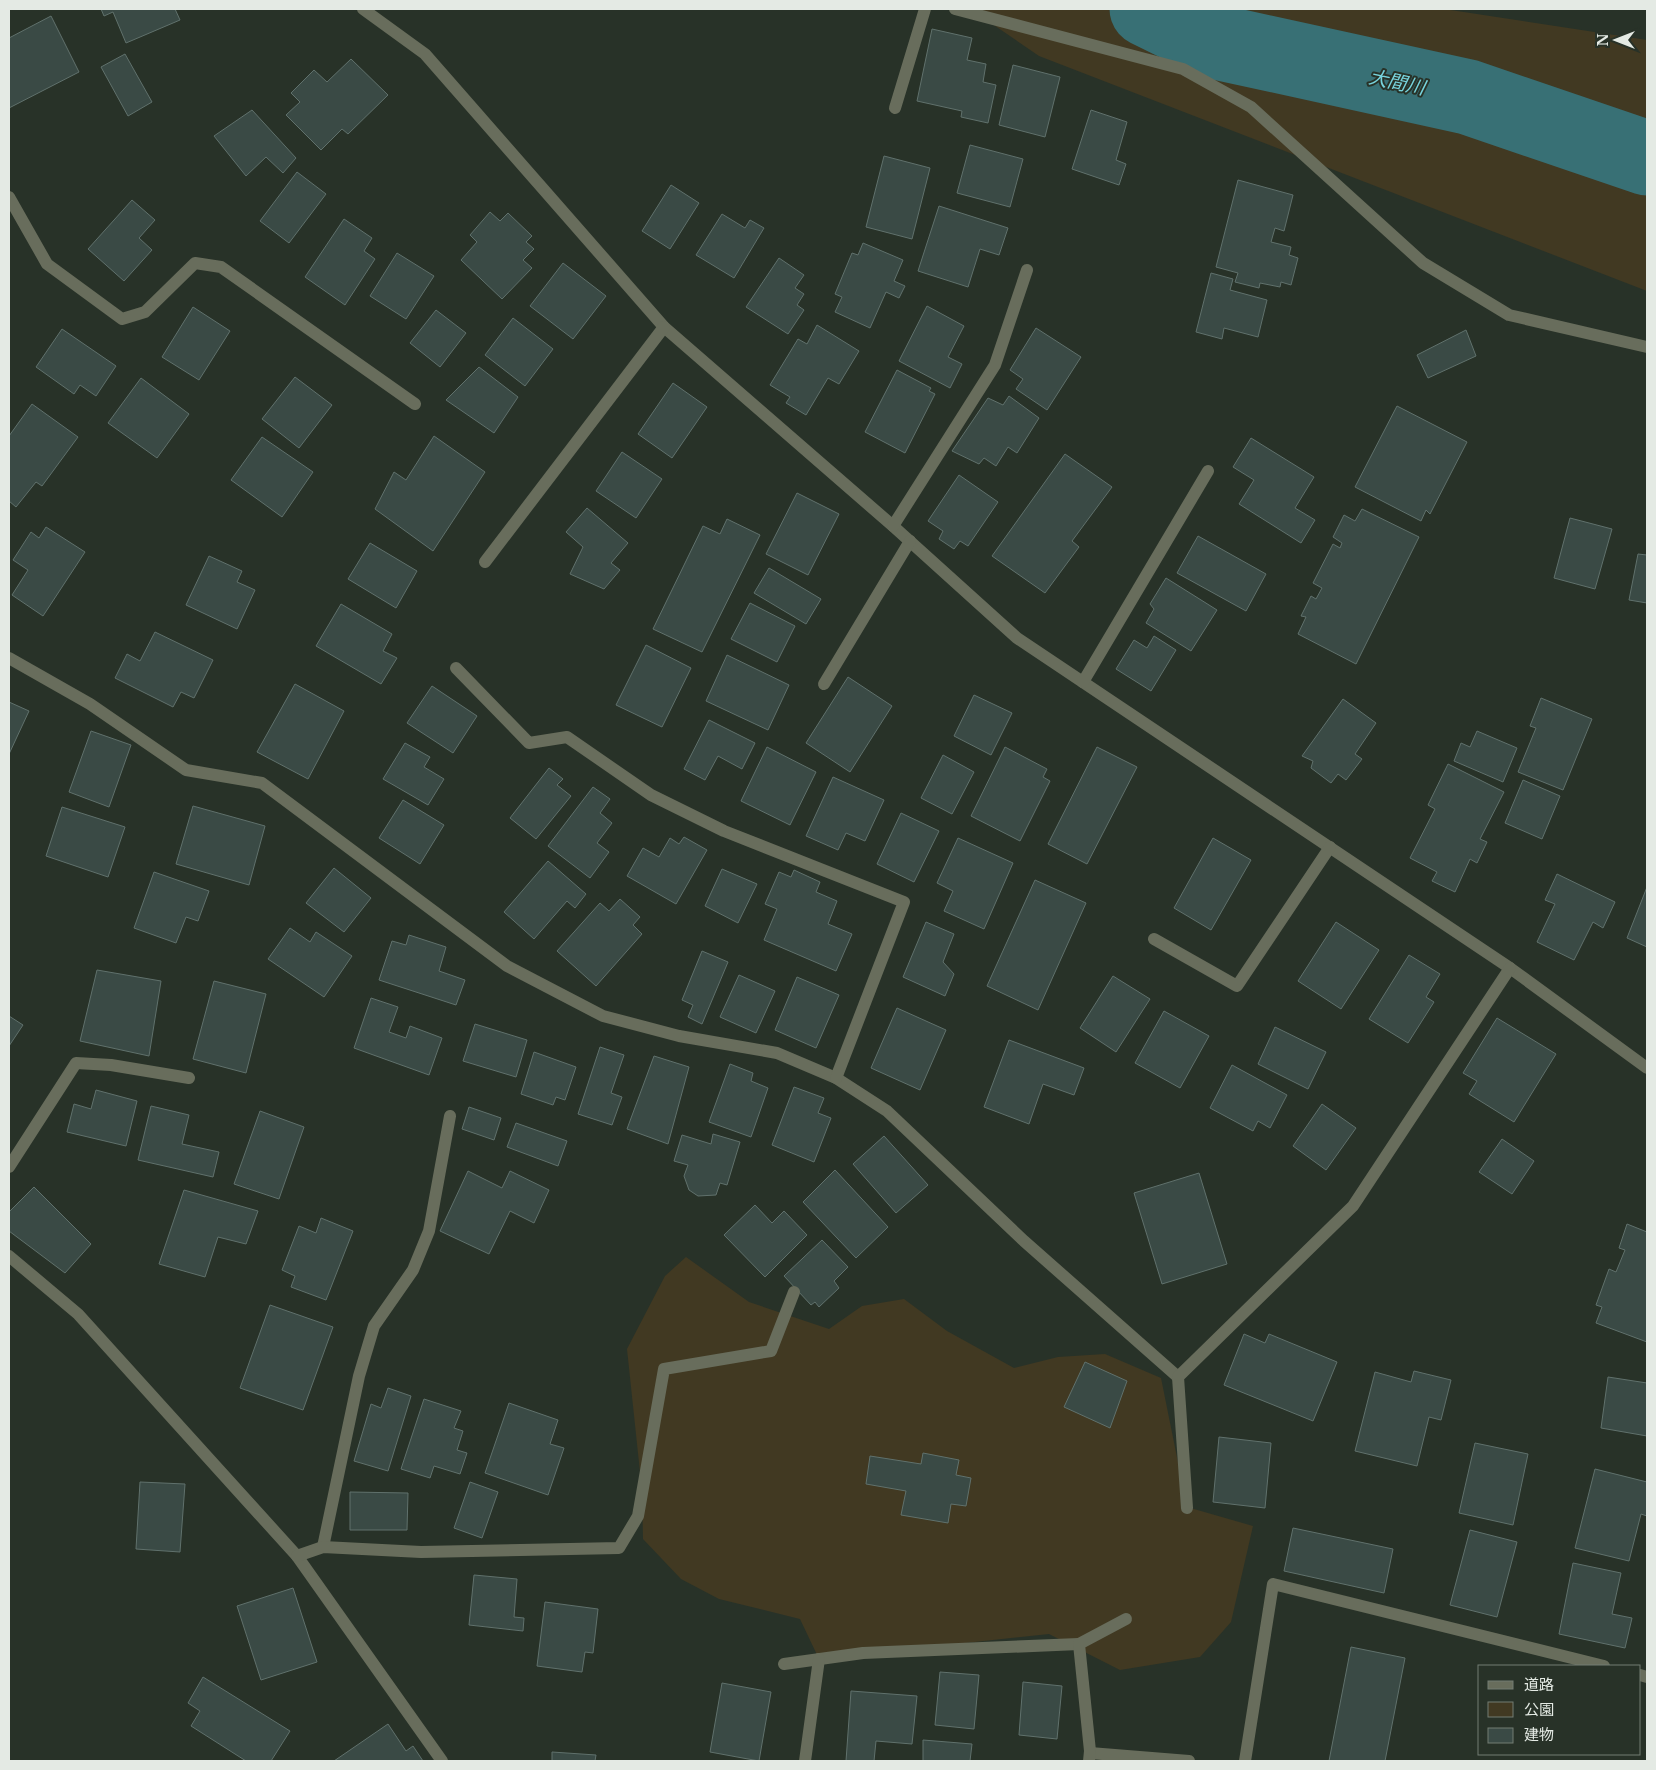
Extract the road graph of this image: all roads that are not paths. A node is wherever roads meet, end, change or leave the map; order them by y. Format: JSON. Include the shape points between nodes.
{"nodes":[{"id":1,"x":363,"y":9,"type":"edge"},
{"id":2,"x":925,"y":9,"type":"edge"},
{"id":3,"x":955,"y":9,"type":"edge"},
{"id":4,"x":894,"y":108,"type":"dead end"},
{"id":5,"x":9,"y":197,"type":"edge"},
{"id":6,"x":1028,"y":270,"type":"dead end"},
{"id":7,"x":664,"y":327,"type":"junction"},
{"id":8,"x":1647,"y":347,"type":"edge"},
{"id":9,"x":415,"y":404,"type":"dead end"},
{"id":10,"x":1208,"y":471,"type":"dead end"},
{"id":11,"x":893,"y":526,"type":"junction"},
{"id":12,"x":910,"y":542,"type":"junction"},
{"id":13,"x":485,"y":562,"type":"dead end"},
{"id":14,"x":9,"y":658,"type":"edge"},
{"id":15,"x":456,"y":668,"type":"dead end"},
{"id":16,"x":1083,"y":682,"type":"junction"},
{"id":17,"x":824,"y":684,"type":"dead end"},
{"id":18,"x":1330,"y":847,"type":"junction"},
{"id":19,"x":1154,"y":939,"type":"dead end"},
{"id":20,"x":1510,"y":968,"type":"junction"},
{"id":21,"x":1647,"y":1068,"type":"edge"},
{"id":22,"x":189,"y":1078,"type":"dead end"},
{"id":23,"x":836,"y":1078,"type":"junction"},
{"id":24,"x":450,"y":1116,"type":"dead end"},
{"id":25,"x":9,"y":1167,"type":"edge"},
{"id":26,"x":9,"y":1256,"type":"edge"},
{"id":27,"x":794,"y":1292,"type":"dead end"},
{"id":28,"x":1178,"y":1377,"type":"junction"},
{"id":29,"x":1187,"y":1508,"type":"dead end"},
{"id":30,"x":323,"y":1547,"type":"junction"},
{"id":31,"x":297,"y":1556,"type":"junction"},
{"id":32,"x":1126,"y":1619,"type":"dead end"},
{"id":33,"x":1079,"y":1644,"type":"junction"},
{"id":34,"x":819,"y":1659,"type":"junction"},
{"id":35,"x":784,"y":1664,"type":"dead end"},
{"id":36,"x":1600,"y":1665,"type":"edge"},
{"id":37,"x":1090,"y":1757,"type":"edge"},
{"id":38,"x":442,"y":1761,"type":"edge"},
{"id":39,"x":805,"y":1761,"type":"edge"},
{"id":40,"x":1189,"y":1761,"type":"edge"},
{"id":41,"x":1245,"y":1761,"type":"edge"}],
"edges":[{"from":1,"to":7,"type":"street","via":[[425,54]]},
{"from":2,"to":4,"type":"street"},
{"from":3,"to":8,"type":"street","via":[[1183,69],[1251,107],[1423,263],[1509,315]]},
{"from":5,"to":9,"type":"street","via":[[47,264],[122,319],[145,312],[196,263],[221,267]]},
{"from":6,"to":11,"type":"street","via":[[995,364]]},
{"from":7,"to":11,"type":"street"},
{"from":7,"to":13,"type":"street"},
{"from":10,"to":16,"type":"street"},
{"from":11,"to":12,"type":"street"},
{"from":12,"to":16,"type":"street","via":[[1017,638]]},
{"from":12,"to":17,"type":"street"},
{"from":14,"to":23,"type":"street","via":[[90,704],[186,770],[262,783],[508,966],[602,1016],[679,1036],[778,1053]]},
{"from":15,"to":23,"type":"street","via":[[529,743],[567,737],[651,795],[724,831],[904,902]]},
{"from":16,"to":18,"type":"street"},
{"from":18,"to":19,"type":"street","via":[[1237,986]]},
{"from":18,"to":20,"type":"street"},
{"from":20,"to":21,"type":"street"},
{"from":20,"to":28,"type":"street","via":[[1353,1206]]},
{"from":22,"to":25,"type":"street","via":[[111,1065],[76,1063]]},
{"from":23,"to":28,"type":"street","via":[[887,1111],[1024,1241]]},
{"from":24,"to":30,"type":"street","via":[[429,1231],[413,1270],[374,1326],[359,1376]]},
{"from":26,"to":31,"type":"street","via":[[78,1314]]},
{"from":27,"to":30,"type":"street","via":[[771,1351],[664,1369],[638,1516],[619,1548],[421,1552]]},
{"from":28,"to":29,"type":"street"},
{"from":30,"to":31,"type":"street"},
{"from":31,"to":38,"type":"street"},
{"from":32,"to":33,"type":"street"},
{"from":33,"to":34,"type":"street","via":[[863,1653]]},
{"from":33,"to":37,"type":"street"},
{"from":34,"to":35,"type":"street"},
{"from":34,"to":39,"type":"street"},
{"from":36,"to":41,"type":"street","via":[[1273,1584]]},
{"from":37,"to":40,"type":"street"}]}
